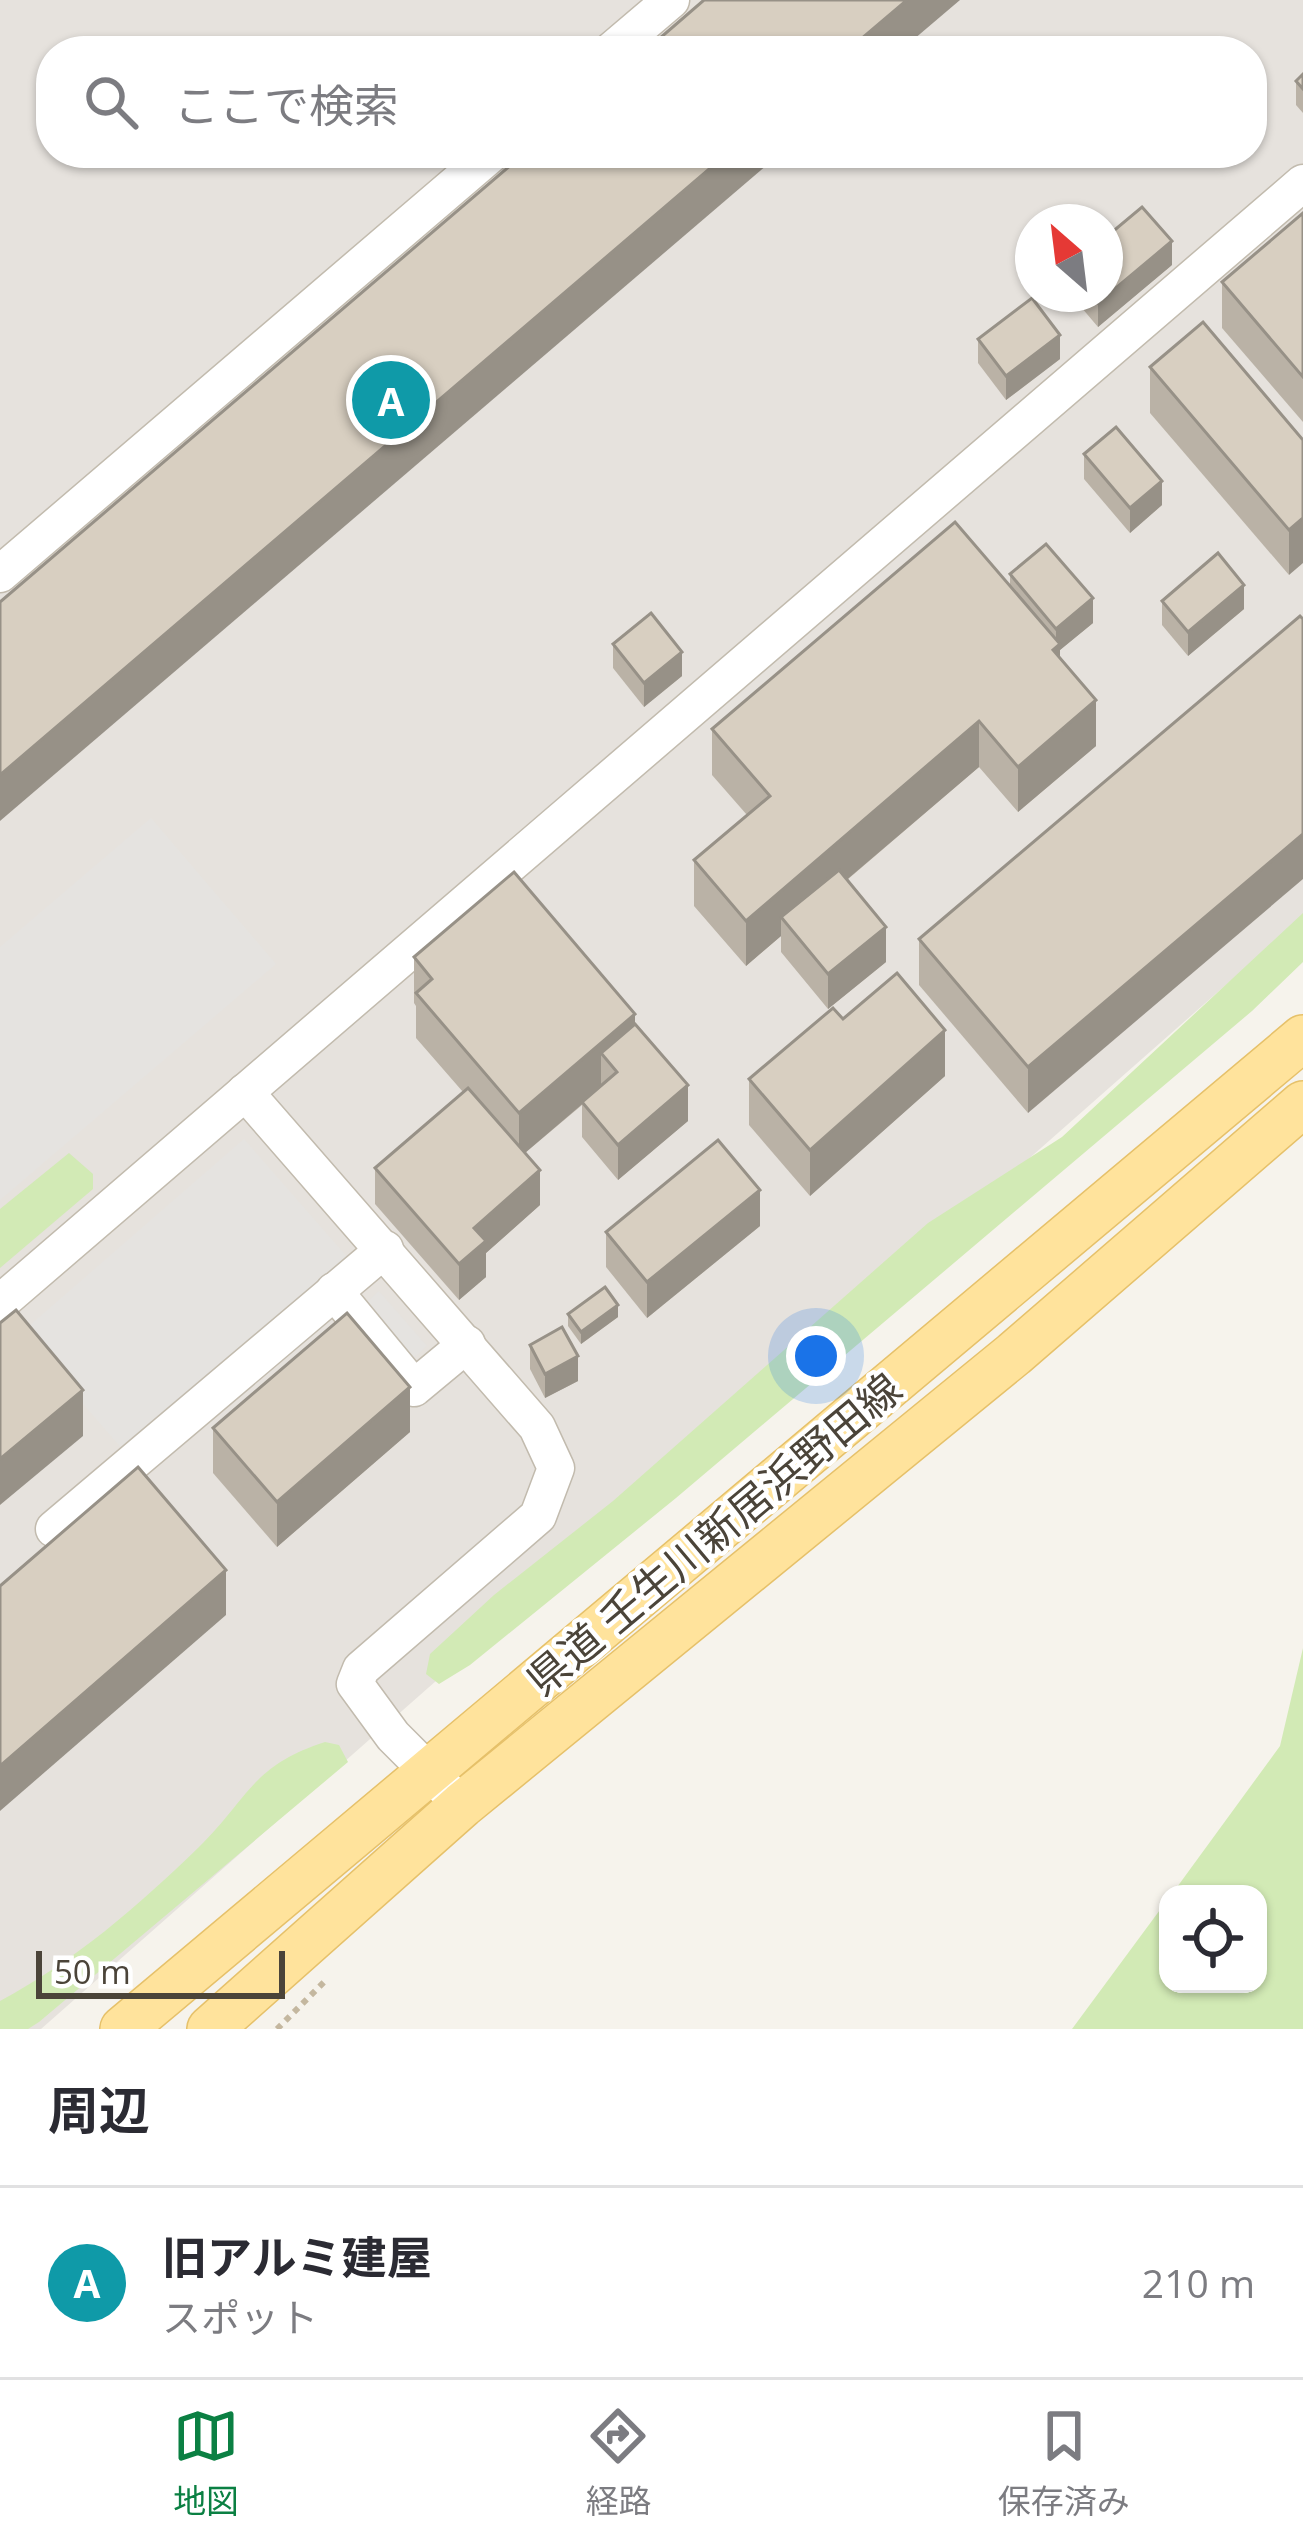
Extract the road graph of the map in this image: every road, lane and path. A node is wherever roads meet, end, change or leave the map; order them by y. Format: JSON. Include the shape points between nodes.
{"nodes":[{"id":1,"x":671,"y":0,"type":"edge"},
{"id":2,"x":629,"y":36,"type":"edge"},
{"id":3,"x":474,"y":168,"type":"edge"},
{"id":4,"x":1303,"y":183,"type":"edge"},
{"id":5,"x":0,"y":574,"type":"edge"},
{"id":6,"x":1303,"y":1038,"type":"edge"},
{"id":7,"x":245,"y":1092,"type":"junction"},
{"id":8,"x":1303,"y":1104,"type":"edge"},
{"id":9,"x":385,"y":1249,"type":"junction"},
{"id":10,"x":334,"y":1292,"type":"junction"},
{"id":11,"x":0,"y":1303,"type":"edge"},
{"id":12,"x":467,"y":1344,"type":"junction"},
{"id":13,"x":54,"y":1529,"type":"dead end"},
{"id":14,"x":428,"y":1770,"type":"junction"},
{"id":15,"x":463,"y":1805,"type":"junction"},
{"id":16,"x":123,"y":2029,"type":"edge"},
{"id":17,"x":210,"y":2029,"type":"edge"}],
"edges":[{"from":1,"to":2,"type":"lane"},
{"from":3,"to":5,"type":"lane"},
{"from":4,"to":7,"type":"lane"},
{"from":6,"to":14,"type":"main road","name":"県道 壬生川新居浜野田線"},
{"from":7,"to":9,"type":"lane"},
{"from":7,"to":11,"type":"lane"},
{"from":8,"to":15,"type":"main road","name":"県道 壬生川新居浜野田線","via":[[1014,1354]]},
{"from":9,"to":10,"type":"lane"},
{"from":9,"to":12,"type":"lane"},
{"from":10,"to":12,"type":"lane","via":[[414,1388]]},
{"from":10,"to":13,"type":"lane"},
{"from":12,"to":14,"type":"lane","via":[[537,1427],[556,1468],[526,1530],[361,1670],[355,1684]]},
{"from":14,"to":15,"type":"lane"},
{"from":14,"to":16,"type":"main road","name":"県道 壬生川新居浜野田線"},
{"from":15,"to":17,"type":"main road","name":"県道 壬生川新居浜野田線"}]}
